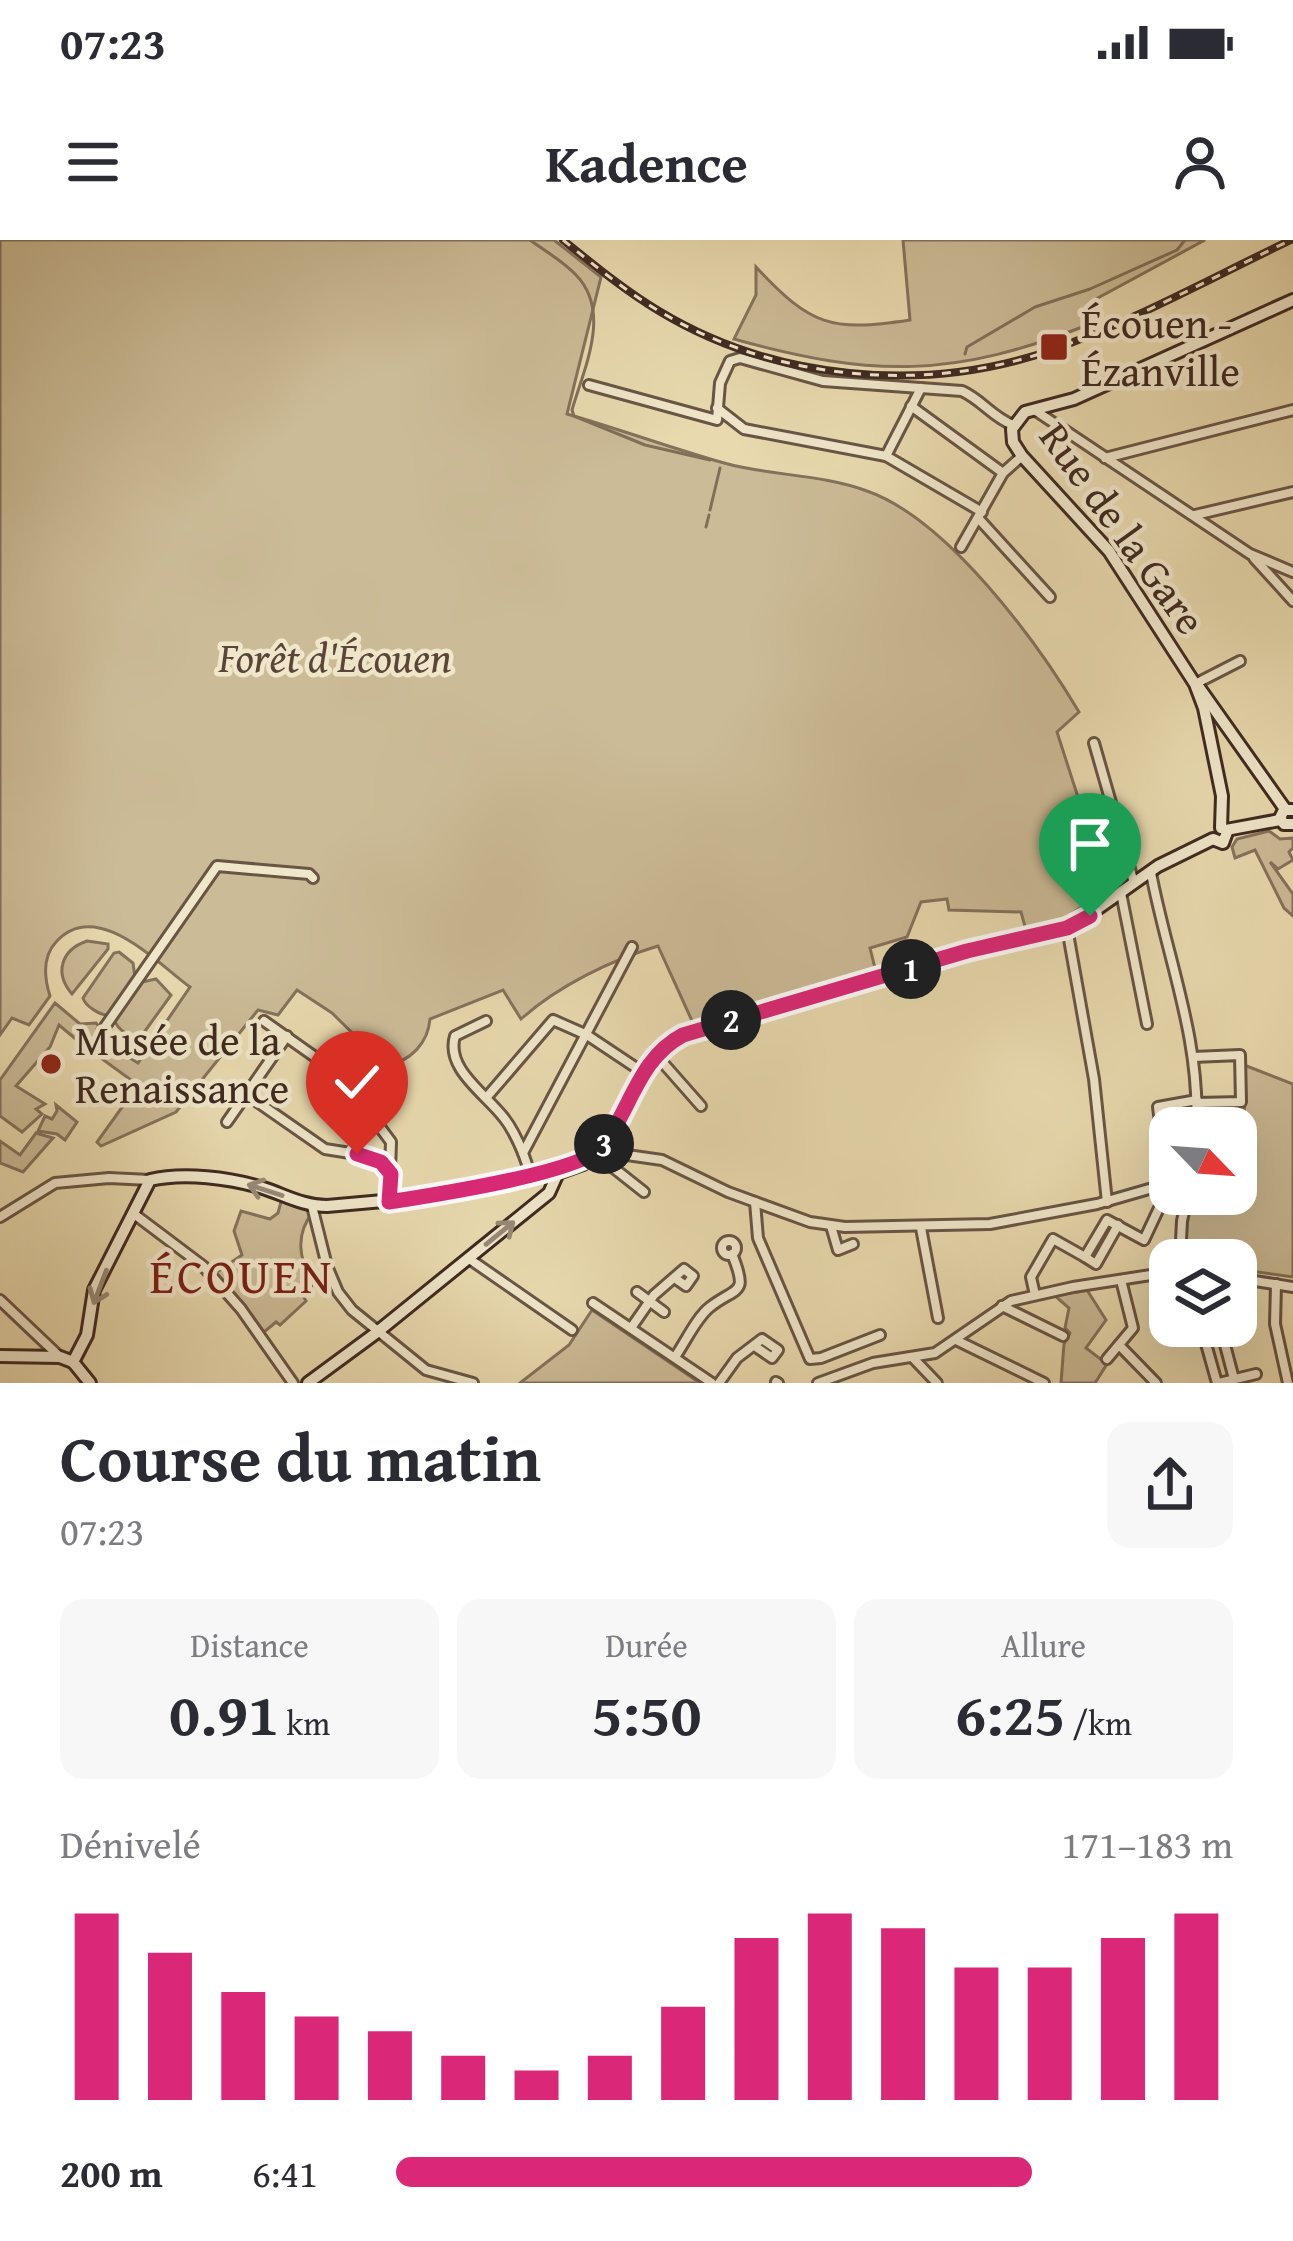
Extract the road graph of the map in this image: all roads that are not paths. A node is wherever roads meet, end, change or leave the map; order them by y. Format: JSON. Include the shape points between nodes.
{"nodes":[{"id":1,"x":1293,"y":300,"type":"edge"},
{"id":2,"x":589,"y":385,"type":"dead end"},
{"id":3,"x":921,"y":388,"type":"junction"},
{"id":4,"x":911,"y":406,"type":"junction"},
{"id":5,"x":718,"y":408,"type":"junction"},
{"id":6,"x":1034,"y":409,"type":"junction"},
{"id":7,"x":1293,"y":410,"type":"edge"},
{"id":8,"x":1013,"y":425,"type":"junction"},
{"id":9,"x":1022,"y":456,"type":"junction"},
{"id":10,"x":886,"y":457,"type":"junction"},
{"id":11,"x":1105,"y":458,"type":"junction"},
{"id":12,"x":1003,"y":473,"type":"junction"},
{"id":13,"x":1293,"y":492,"type":"edge"},
{"id":14,"x":980,"y":515,"type":"junction"},
{"id":15,"x":1194,"y":515,"type":"junction"},
{"id":16,"x":962,"y":547,"type":"dead end"},
{"id":17,"x":1250,"y":554,"type":"junction"},
{"id":18,"x":1293,"y":572,"type":"edge"},
{"id":19,"x":1050,"y":597,"type":"dead end"},
{"id":20,"x":1293,"y":602,"type":"edge"},
{"id":21,"x":1240,"y":661,"type":"dead end"},
{"id":22,"x":1195,"y":684,"type":"junction"},
{"id":23,"x":1204,"y":708,"type":"junction"},
{"id":24,"x":1220,"y":715,"type":"junction"},
{"id":25,"x":1094,"y":743,"type":"dead end"},
{"id":26,"x":1288,"y":816,"type":"edge"},
{"id":27,"x":1220,"y":833,"type":"junction"},
{"id":28,"x":1151,"y":871,"type":"junction"},
{"id":29,"x":313,"y":878,"type":"dead end"},
{"id":30,"x":1134,"y":883,"type":"junction"},
{"id":31,"x":1121,"y":893,"type":"junction"},
{"id":32,"x":1067,"y":928,"type":"junction"},
{"id":33,"x":632,"y":947,"type":"dead end"},
{"id":34,"x":264,"y":1021,"type":"dead end"},
{"id":35,"x":486,"y":1021,"type":"dead end"},
{"id":36,"x":1147,"y":1024,"type":"dead end"},
{"id":37,"x":102,"y":1031,"type":"dead end"},
{"id":38,"x":587,"y":1035,"type":"junction"},
{"id":39,"x":286,"y":1036,"type":"junction"},
{"id":40,"x":656,"y":1054,"type":"junction"},
{"id":41,"x":1193,"y":1057,"type":"junction"},
{"id":42,"x":644,"y":1073,"type":"junction"},
{"id":43,"x":246,"y":1094,"type":"junction"},
{"id":44,"x":486,"y":1098,"type":"junction"},
{"id":45,"x":1197,"y":1101,"type":"junction"},
{"id":46,"x":701,"y":1106,"type":"dead end"},
{"id":47,"x":1158,"y":1107,"type":"edge"},
{"id":48,"x":1197,"y":1107,"type":"edge"},
{"id":49,"x":226,"y":1122,"type":"dead end"},
{"id":50,"x":597,"y":1152,"type":"junction"},
{"id":51,"x":523,"y":1154,"type":"junction"},
{"id":52,"x":391,"y":1174,"type":"junction"},
{"id":53,"x":531,"y":1174,"type":"junction"},
{"id":54,"x":549,"y":1174,"type":"junction"},
{"id":55,"x":157,"y":1179,"type":"junction"},
{"id":56,"x":1149,"y":1190,"type":"edge"},
{"id":57,"x":644,"y":1192,"type":"dead end"},
{"id":58,"x":389,"y":1202,"type":"junction"},
{"id":59,"x":755,"y":1202,"type":"junction"},
{"id":60,"x":1107,"y":1202,"type":"junction"},
{"id":61,"x":312,"y":1206,"type":"junction"},
{"id":62,"x":767,"y":1207,"type":"junction"},
{"id":63,"x":134,"y":1214,"type":"junction"},
{"id":64,"x":1157,"y":1215,"type":"edge"},
{"id":65,"x":0,"y":1217,"type":"edge"},
{"id":66,"x":757,"y":1223,"type":"junction"},
{"id":67,"x":831,"y":1226,"type":"junction"},
{"id":68,"x":922,"y":1228,"type":"junction"},
{"id":69,"x":853,"y":1244,"type":"dead end"},
{"id":70,"x":732,"y":1254,"type":"dead end"},
{"id":71,"x":468,"y":1258,"type":"junction"},
{"id":72,"x":1149,"y":1275,"type":"edge"},
{"id":73,"x":676,"y":1279,"type":"dead end"},
{"id":74,"x":1121,"y":1280,"type":"junction"},
{"id":75,"x":1257,"y":1281,"type":"edge"},
{"id":76,"x":1276,"y":1284,"type":"junction"},
{"id":77,"x":1293,"y":1287,"type":"edge"},
{"id":78,"x":637,"y":1292,"type":"dead end"},
{"id":79,"x":1035,"y":1295,"type":"junction"},
{"id":80,"x":0,"y":1300,"type":"edge"},
{"id":81,"x":650,"y":1301,"type":"junction"},
{"id":82,"x":593,"y":1303,"type":"dead end"},
{"id":83,"x":1002,"y":1306,"type":"junction"},
{"id":84,"x":664,"y":1312,"type":"dead end"},
{"id":85,"x":938,"y":1318,"type":"dead end"},
{"id":86,"x":631,"y":1328,"type":"junction"},
{"id":87,"x":572,"y":1330,"type":"dead end"},
{"id":88,"x":376,"y":1333,"type":"junction"},
{"id":89,"x":880,"y":1335,"type":"dead end"},
{"id":90,"x":1063,"y":1336,"type":"dead end"},
{"id":91,"x":958,"y":1341,"type":"junction"},
{"id":92,"x":1119,"y":1346,"type":"junction"},
{"id":93,"x":756,"y":1347,"type":"dead end"},
{"id":94,"x":1207,"y":1347,"type":"edge"},
{"id":95,"x":1225,"y":1347,"type":"edge"},
{"id":96,"x":0,"y":1356,"type":"edge"},
{"id":97,"x":675,"y":1358,"type":"junction"},
{"id":98,"x":66,"y":1359,"type":"junction"},
{"id":99,"x":914,"y":1359,"type":"junction"},
{"id":100,"x":1107,"y":1359,"type":"dead end"},
{"id":101,"x":1256,"y":1374,"type":"dead end"},
{"id":102,"x":443,"y":1380,"type":"edge"},
{"id":103,"x":1234,"y":1380,"type":"edge"},
{"id":104,"x":931,"y":1381,"type":"edge"},
{"id":105,"x":90,"y":1383,"type":"edge"},
{"id":106,"x":293,"y":1383,"type":"edge"},
{"id":107,"x":308,"y":1383,"type":"edge"},
{"id":108,"x":473,"y":1383,"type":"edge"},
{"id":109,"x":716,"y":1383,"type":"edge"},
{"id":110,"x":818,"y":1383,"type":"edge"},
{"id":111,"x":1045,"y":1383,"type":"edge"},
{"id":112,"x":1156,"y":1383,"type":"edge"},
{"id":113,"x":1218,"y":1383,"type":"edge"},
{"id":114,"x":1288,"y":1383,"type":"edge"}],
"edges":[{"from":1,"to":6,"type":"main road","name":"Rue de la Gare","via":[[1074,399]]},
{"from":2,"to":5,"type":"street","via":[[717,421]]},
{"from":3,"to":4,"type":"street"},
{"from":3,"to":5,"type":"street","via":[[823,381],[732,359]]},
{"from":3,"to":8,"type":"street","via":[[962,391]]},
{"from":4,"to":10,"type":"street"},
{"from":4,"to":12,"type":"street"},
{"from":5,"to":10,"type":"street","via":[[744,429]]},
{"from":6,"to":8,"type":"main road","name":"Rue de la Gare"},
{"from":6,"to":11,"type":"street"},
{"from":7,"to":11,"type":"street"},
{"from":8,"to":9,"type":"main road","name":"Rue de la Gare"},
{"from":9,"to":12,"type":"street"},
{"from":9,"to":22,"type":"main road","name":"Rue de la Gare","via":[[1109,551]]},
{"from":10,"to":14,"type":"street"},
{"from":11,"to":15,"type":"street"},
{"from":12,"to":14,"type":"street"},
{"from":13,"to":15,"type":"street"},
{"from":14,"to":16,"type":"street"},
{"from":14,"to":19,"type":"street"},
{"from":15,"to":17,"type":"street"},
{"from":17,"to":18,"type":"street"},
{"from":17,"to":20,"type":"street"},
{"from":21,"to":22,"type":"street"},
{"from":22,"to":23,"type":"main road","name":"Rue de la Gare"},
{"from":22,"to":24,"type":"main road"},
{"from":23,"to":24,"type":"main road"},
{"from":23,"to":27,"type":"main road","name":"Rue de la Gare","via":[[1222,796]]},
{"from":24,"to":26,"type":"main road"},
{"from":25,"to":30,"type":"street"},
{"from":26,"to":27,"type":"main road"},
{"from":27,"to":28,"type":"main road"},
{"from":28,"to":30,"type":"main road"},
{"from":28,"to":41,"type":"street"},
{"from":29,"to":37,"type":"street","via":[[218,866]]},
{"from":30,"to":31,"type":"main road"},
{"from":31,"to":32,"type":"main road"},
{"from":31,"to":36,"type":"street"},
{"from":32,"to":40,"type":"main road","via":[[709,1025]]},
{"from":32,"to":60,"type":"street"},
{"from":33,"to":38,"type":"street"},
{"from":34,"to":39,"type":"street"},
{"from":35,"to":44,"type":"street","via":[[452,1040],[466,1076]]},
{"from":38,"to":42,"type":"street"},
{"from":38,"to":44,"type":"street","via":[[554,1019]]},
{"from":38,"to":51,"type":"street"},
{"from":39,"to":43,"type":"street"},
{"from":39,"to":52,"type":"street","via":[[361,1100],[392,1142]]},
{"from":40,"to":42,"type":"main road"},
{"from":40,"to":46,"type":"street"},
{"from":41,"to":45,"type":"street"},
{"from":41,"to":45,"type":"street","via":[[1240,1055],[1241,1102]]},
{"from":42,"to":50,"type":"main road"},
{"from":43,"to":49,"type":"street"},
{"from":43,"to":52,"type":"street","via":[[325,1149],[369,1156]]},
{"from":44,"to":51,"type":"street"},
{"from":45,"to":47,"type":"street"},
{"from":45,"to":48,"type":"street"},
{"from":50,"to":54,"type":"main road"},
{"from":50,"to":57,"type":"street"},
{"from":50,"to":59,"type":"street","via":[[662,1160]]},
{"from":51,"to":53,"type":"street"},
{"from":52,"to":58,"type":"street"},
{"from":53,"to":54,"type":"main road"},
{"from":53,"to":58,"type":"main road"},
{"from":71,"to":54,"type":"main road","one_way":true,"via":[[549,1193]]},
{"from":61,"to":55,"type":"main road","one_way":true,"via":[[244,1183]]},
{"from":55,"to":63,"type":"main road"},
{"from":55,"to":65,"type":"street","via":[[56,1183]]},
{"from":56,"to":60,"type":"street"},
{"from":58,"to":61,"type":"main road"},
{"from":59,"to":62,"type":"street"},
{"from":59,"to":66,"type":"street"},
{"from":60,"to":68,"type":"street"},
{"from":61,"to":88,"type":"street","via":[[338,1292]]},
{"from":62,"to":66,"type":"street"},
{"from":62,"to":67,"type":"street"},
{"from":63,"to":98,"type":"main road","one_way":true,"via":[[94,1290],[88,1336]]},
{"from":63,"to":106,"type":"street","via":[[203,1266]]},
{"from":64,"to":79,"type":"street","via":[[1144,1240],[1107,1220],[1085,1257],[1053,1239],[1031,1277]]},
{"from":66,"to":89,"type":"street","via":[[810,1359]]},
{"from":67,"to":68,"type":"street"},
{"from":67,"to":69,"type":"street","via":[[838,1250]]},
{"from":68,"to":85,"type":"street"},
{"from":70,"to":97,"type":"street","via":[[740,1282],[708,1309]]},
{"from":71,"to":87,"type":"street"},
{"from":71,"to":88,"type":"main road"},
{"from":72,"to":74,"type":"street"},
{"from":73,"to":81,"type":"street"},
{"from":74,"to":79,"type":"street"},
{"from":74,"to":92,"type":"street","via":[[1133,1328]]},
{"from":75,"to":76,"type":"street"},
{"from":76,"to":77,"type":"street"},
{"from":76,"to":114,"type":"street"},
{"from":78,"to":81,"type":"street"},
{"from":79,"to":83,"type":"street"},
{"from":80,"to":98,"type":"street"},
{"from":81,"to":84,"type":"street"},
{"from":81,"to":86,"type":"street"},
{"from":82,"to":86,"type":"street"},
{"from":83,"to":90,"type":"street"},
{"from":83,"to":91,"type":"street"},
{"from":86,"to":97,"type":"street"},
{"from":88,"to":102,"type":"street"},
{"from":88,"to":107,"type":"main road"},
{"from":91,"to":99,"type":"street"},
{"from":91,"to":111,"type":"street"},
{"from":92,"to":100,"type":"street"},
{"from":92,"to":112,"type":"street"},
{"from":93,"to":109,"type":"street"},
{"from":94,"to":113,"type":"street"},
{"from":95,"to":103,"type":"street"},
{"from":96,"to":98,"type":"main road"},
{"from":97,"to":109,"type":"street"},
{"from":98,"to":105,"type":"main road"},
{"from":99,"to":104,"type":"street"},
{"from":99,"to":110,"type":"street","via":[[873,1363]]},
{"from":101,"to":103,"type":"street"},
{"from":102,"to":108,"type":"street"},
{"from":103,"to":113,"type":"street"}]}
